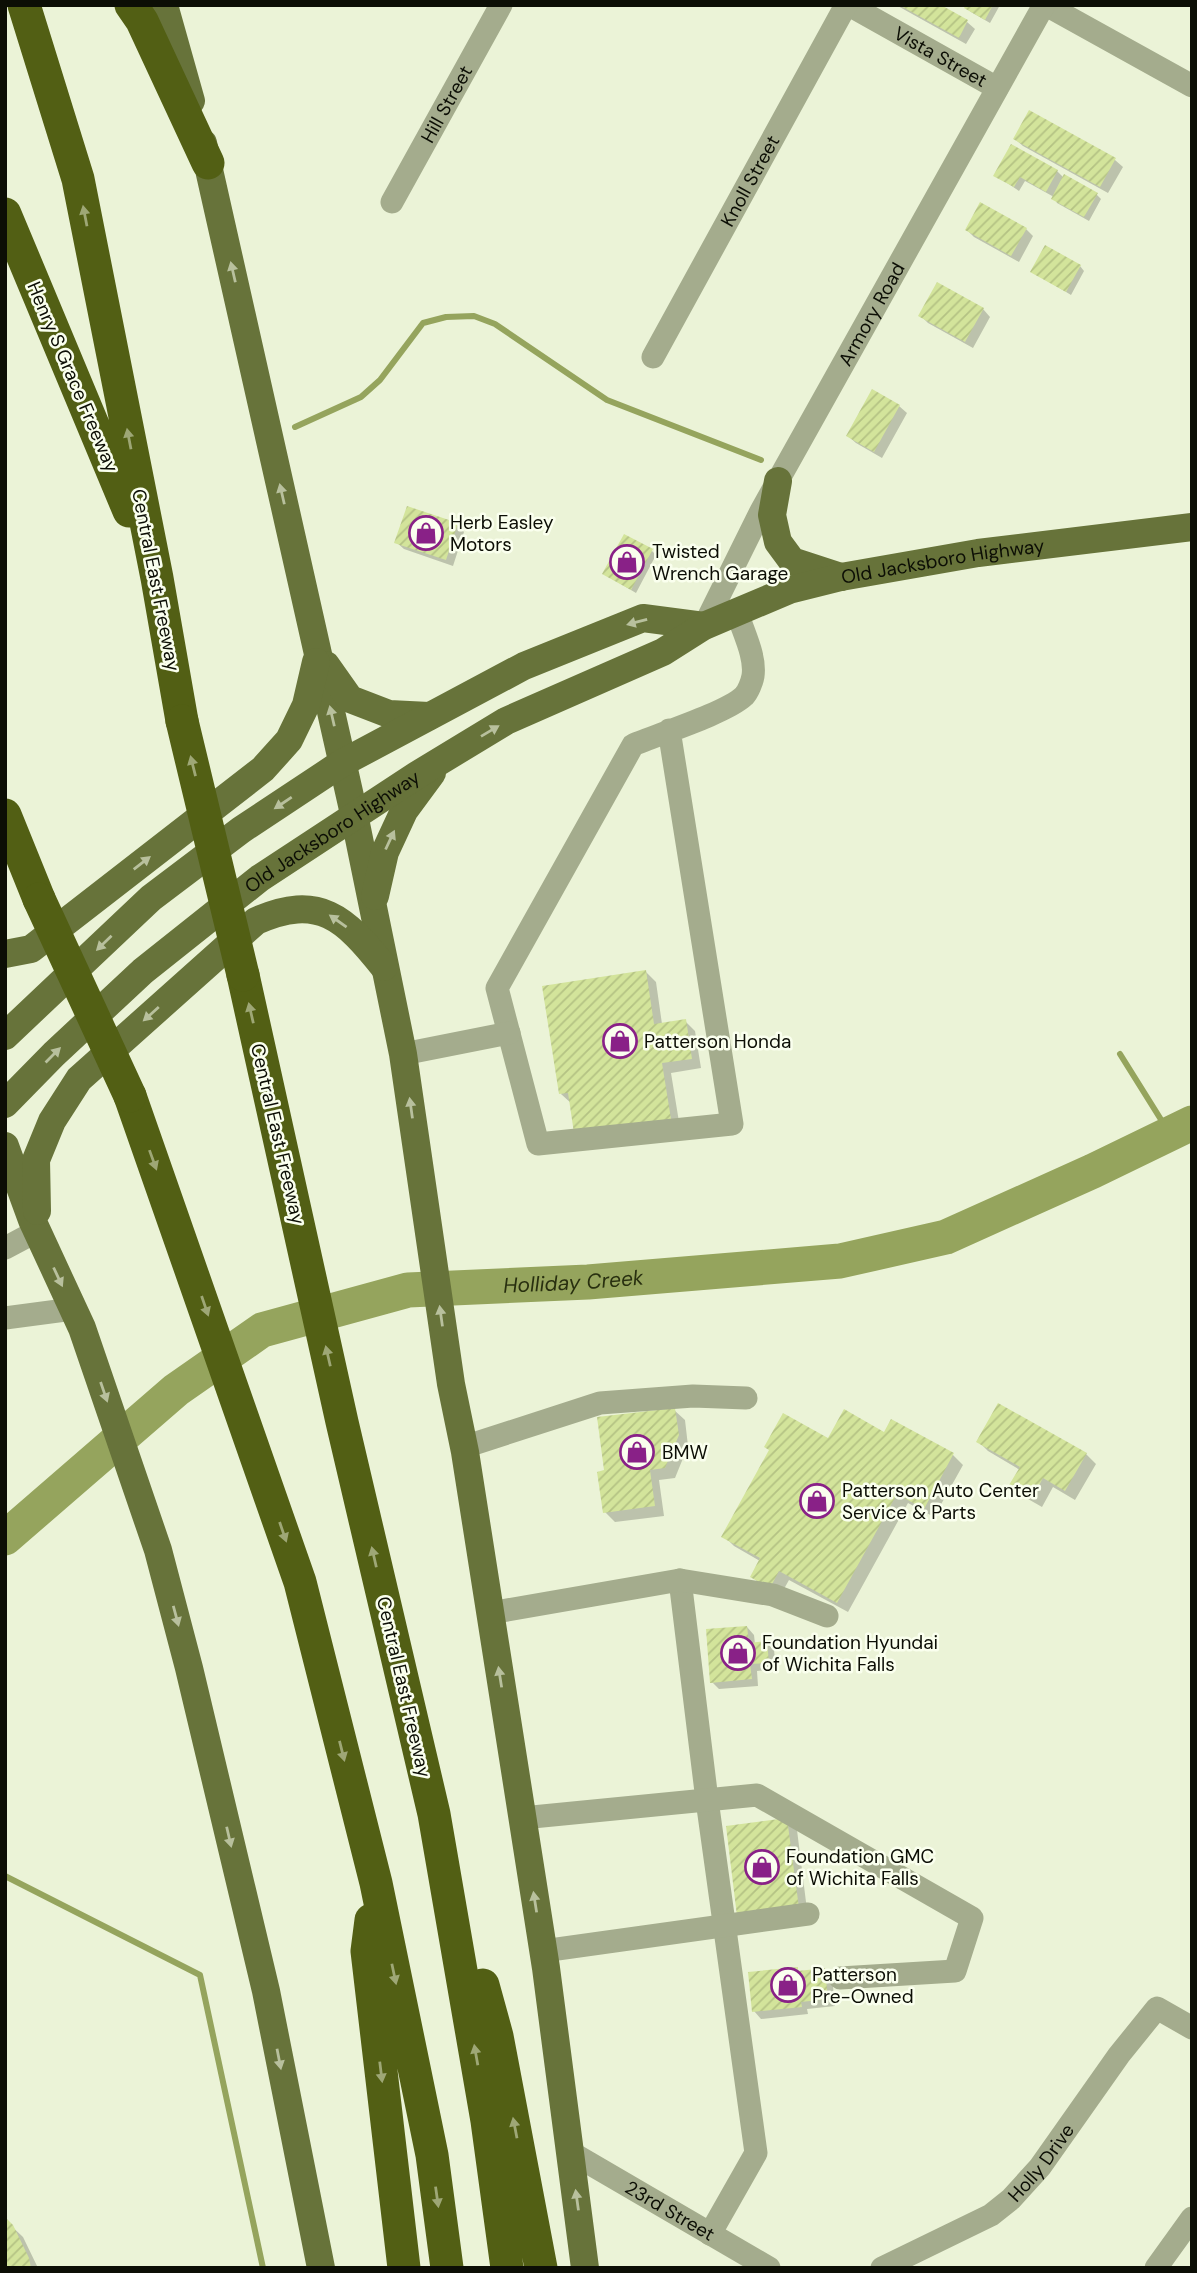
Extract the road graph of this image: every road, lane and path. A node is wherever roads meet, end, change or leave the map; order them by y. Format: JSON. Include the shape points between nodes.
{"nodes":[{"id":1,"x":24,"y":5,"type":"edge"},
{"id":2,"x":131,"y":5,"type":"edge"},
{"id":3,"x":164,"y":5,"type":"edge"},
{"id":4,"x":502,"y":5,"type":"edge"},
{"id":5,"x":847,"y":5,"type":"edge"},
{"id":6,"x":1045,"y":5,"type":"edge"},
{"id":7,"x":1192,"y":86,"type":"edge"},
{"id":8,"x":997,"y":88,"type":"junction"},
{"id":9,"x":208,"y":163,"type":"junction"},
{"id":10,"x":392,"y":202,"type":"dead end"},
{"id":11,"x":5,"y":214,"type":"edge"},
{"id":12,"x":653,"y":357,"type":"dead end"},
{"id":13,"x":778,"y":481,"type":"junction"},
{"id":14,"x":1192,"y":527,"type":"edge"},
{"id":15,"x":841,"y":577,"type":"junction"},
{"id":16,"x":156,"y":578,"type":"junction"},
{"id":17,"x":737,"y":612,"type":"junction"},
{"id":18,"x":704,"y":626,"type":"junction"},
{"id":19,"x":318,"y":654,"type":"junction"},
{"id":20,"x":429,"y":716,"type":"junction"},
{"id":21,"x":669,"y":730,"type":"junction"},
{"id":22,"x":443,"y":760,"type":"junction"},
{"id":23,"x":342,"y":763,"type":"junction"},
{"id":24,"x":354,"y":814,"type":"junction"},
{"id":25,"x":5,"y":815,"type":"edge"},
{"id":26,"x":5,"y":838,"type":"edge"},
{"id":27,"x":39,"y":899,"type":"junction"},
{"id":28,"x":373,"y":906,"type":"junction"},
{"id":29,"x":5,"y":954,"type":"edge"},
{"id":30,"x":386,"y":969,"type":"junction"},
{"id":31,"x":509,"y":1033,"type":"junction"},
{"id":32,"x":5,"y":1036,"type":"edge"},
{"id":33,"x":403,"y":1054,"type":"junction"},
{"id":34,"x":5,"y":1104,"type":"edge"},
{"id":35,"x":5,"y":1146,"type":"edge"},
{"id":36,"x":5,"y":1193,"type":"edge"},
{"id":37,"x":34,"y":1223,"type":"junction"},
{"id":38,"x":5,"y":1248,"type":"edge"},
{"id":39,"x":5,"y":1318,"type":"edge"},
{"id":40,"x":77,"y":1318,"type":"junction"},
{"id":41,"x":746,"y":1398,"type":"dead end"},
{"id":42,"x":464,"y":1447,"type":"junction"},
{"id":43,"x":680,"y":1580,"type":"junction"},
{"id":44,"x":490,"y":1613,"type":"junction"},
{"id":45,"x":827,"y":1616,"type":"dead end"},
{"id":46,"x":707,"y":1800,"type":"junction"},
{"id":47,"x":434,"y":1814,"type":"junction"},
{"id":48,"x":522,"y":1818,"type":"junction"},
{"id":49,"x":376,"y":1883,"type":"junction"},
{"id":50,"x":808,"y":1914,"type":"dead end"},
{"id":51,"x":726,"y":1925,"type":"junction"},
{"id":52,"x":543,"y":1951,"type":"junction"},
{"id":53,"x":840,"y":1978,"type":"dead end"},
{"id":54,"x":1192,"y":2028,"type":"edge"},
{"id":55,"x":570,"y":2152,"type":"junction"},
{"id":56,"x":1192,"y":2218,"type":"edge"},
{"id":57,"x":710,"y":2234,"type":"junction"},
{"id":58,"x":541,"y":2266,"type":"edge"},
{"id":59,"x":321,"y":2268,"type":"edge"},
{"id":60,"x":404,"y":2268,"type":"edge"},
{"id":61,"x":447,"y":2268,"type":"edge"},
{"id":62,"x":507,"y":2268,"type":"edge"},
{"id":63,"x":585,"y":2268,"type":"edge"},
{"id":64,"x":769,"y":2268,"type":"edge"},
{"id":65,"x":882,"y":2268,"type":"edge"},
{"id":66,"x":1156,"y":2268,"type":"edge"}],
"edges":[{"from":16,"to":1,"type":"highway","name":"Central East Freeway","one_way":true,"via":[[78,179]]},
{"from":2,"to":9,"type":"highway"},
{"from":3,"to":9,"type":"main road"},
{"from":4,"to":10,"type":"street","name":"Hill Street"},
{"from":5,"to":8,"type":"street","name":"Vista Street"},
{"from":5,"to":12,"type":"street","name":"Knoll Street"},
{"from":6,"to":7,"type":"street"},
{"from":6,"to":8,"type":"street","name":"Armory Road"},
{"from":8,"to":13,"type":"street","name":"Armory Road"},
{"from":19,"to":9,"type":"main road","one_way":true},
{"from":11,"to":16,"type":"highway","name":"Henry S Grace Freeway"},
{"from":13,"to":15,"type":"main road","via":[[772,515],[778,542],[792,561]]},
{"from":13,"to":18,"type":"street","name":"Armory Road"},
{"from":14,"to":15,"type":"main road","name":"Old Jacksboro Highway","via":[[978,553]]},
{"from":15,"to":17,"type":"main road","name":"Old Jacksboro Highway","via":[[789,590]]},
{"from":47,"to":16,"type":"highway","name":"Central East Freeway","one_way":true,"bridge":true,"via":[[182,721]]},
{"from":17,"to":18,"type":"main road","name":"Old Jacksboro Highway"},
{"from":17,"to":21,"type":"street","via":[[753,663],[746,695]]},
{"from":18,"to":20,"type":"main road","one_way":true,"via":[[643,618],[524,667]]},
{"from":22,"to":18,"type":"main road","name":"Old Jacksboro Highway","one_way":true,"via":[[506,722],[663,652]]},
{"from":19,"to":20,"type":"main road","via":[[350,699],[388,714]]},
{"from":23,"to":19,"type":"main road","one_way":true},
{"from":29,"to":19,"type":"main road","one_way":true,"via":[[31,949],[263,769],[289,740],[306,705]]},
{"from":20,"to":23,"type":"main road"},
{"from":21,"to":31,"type":"street","via":[[633,745],[497,988]]},
{"from":21,"to":31,"type":"street","via":[[732,1124],[538,1144]]},
{"from":22,"to":24,"type":"main road","name":"Old Jacksboro Highway"},
{"from":28,"to":22,"type":"main road","one_way":true,"via":[[385,852],[399,821]]},
{"from":23,"to":24,"type":"main road"},
{"from":23,"to":32,"type":"main road","one_way":true,"via":[[151,898]]},
{"from":24,"to":28,"type":"main road"},
{"from":34,"to":24,"type":"main road","name":"Old Jacksboro Highway","one_way":true,"via":[[143,971],[260,878]]},
{"from":25,"to":27,"type":"highway"},
{"from":26,"to":27,"type":"highway"},
{"from":27,"to":49,"type":"highway","one_way":true,"bridge":true,"via":[[130,1096],[300,1582]]},
{"from":28,"to":30,"type":"main road"},
{"from":30,"to":33,"type":"main road"},
{"from":30,"to":37,"type":"main road","one_way":true,"via":[[362,939],[332,915],[304,908],[277,912],[256,922],[79,1079],[52,1121],[36,1160]]},
{"from":31,"to":33,"type":"street"},
{"from":42,"to":33,"type":"main road","one_way":true},
{"from":35,"to":37,"type":"main road"},
{"from":36,"to":37,"type":"main road"},
{"from":37,"to":38,"type":"street"},
{"from":37,"to":40,"type":"main road","one_way":true},
{"from":39,"to":40,"type":"street"},
{"from":40,"to":59,"type":"main road","one_way":true,"via":[[158,1550],[189,1668],[266,1991]]},
{"from":41,"to":42,"type":"street","via":[[693,1396],[600,1403]]},
{"from":42,"to":44,"type":"main road"},
{"from":43,"to":44,"type":"street"},
{"from":43,"to":45,"type":"street","via":[[773,1595]]},
{"from":43,"to":46,"type":"street"},
{"from":48,"to":44,"type":"main road","one_way":true},
{"from":46,"to":48,"type":"street"},
{"from":46,"to":51,"type":"street"},
{"from":46,"to":53,"type":"street","via":[[757,1795],[972,1918],[956,1971]]},
{"from":58,"to":47,"type":"highway","one_way":true,"via":[[497,2036]]},
{"from":62,"to":47,"type":"highway","name":"Central East Freeway","one_way":true,"via":[[487,2121]]},
{"from":52,"to":48,"type":"main road","one_way":true},
{"from":49,"to":60,"type":"highway","one_way":true,"via":[[367,1951]]},
{"from":49,"to":61,"type":"highway","one_way":true,"via":[[432,2155]]},
{"from":50,"to":51,"type":"street"},
{"from":51,"to":52,"type":"street"},
{"from":51,"to":57,"type":"street","via":[[756,2153]]},
{"from":52,"to":55,"type":"main road"},
{"from":54,"to":65,"type":"street","name":"Holly Drive","via":[[1157,2008],[1040,2167],[1011,2199],[991,2215]]},
{"from":55,"to":57,"type":"street","name":"23rd Street"},
{"from":63,"to":55,"type":"main road","one_way":true},
{"from":56,"to":66,"type":"street"},
{"from":57,"to":64,"type":"street","name":"23rd Street"}]}
